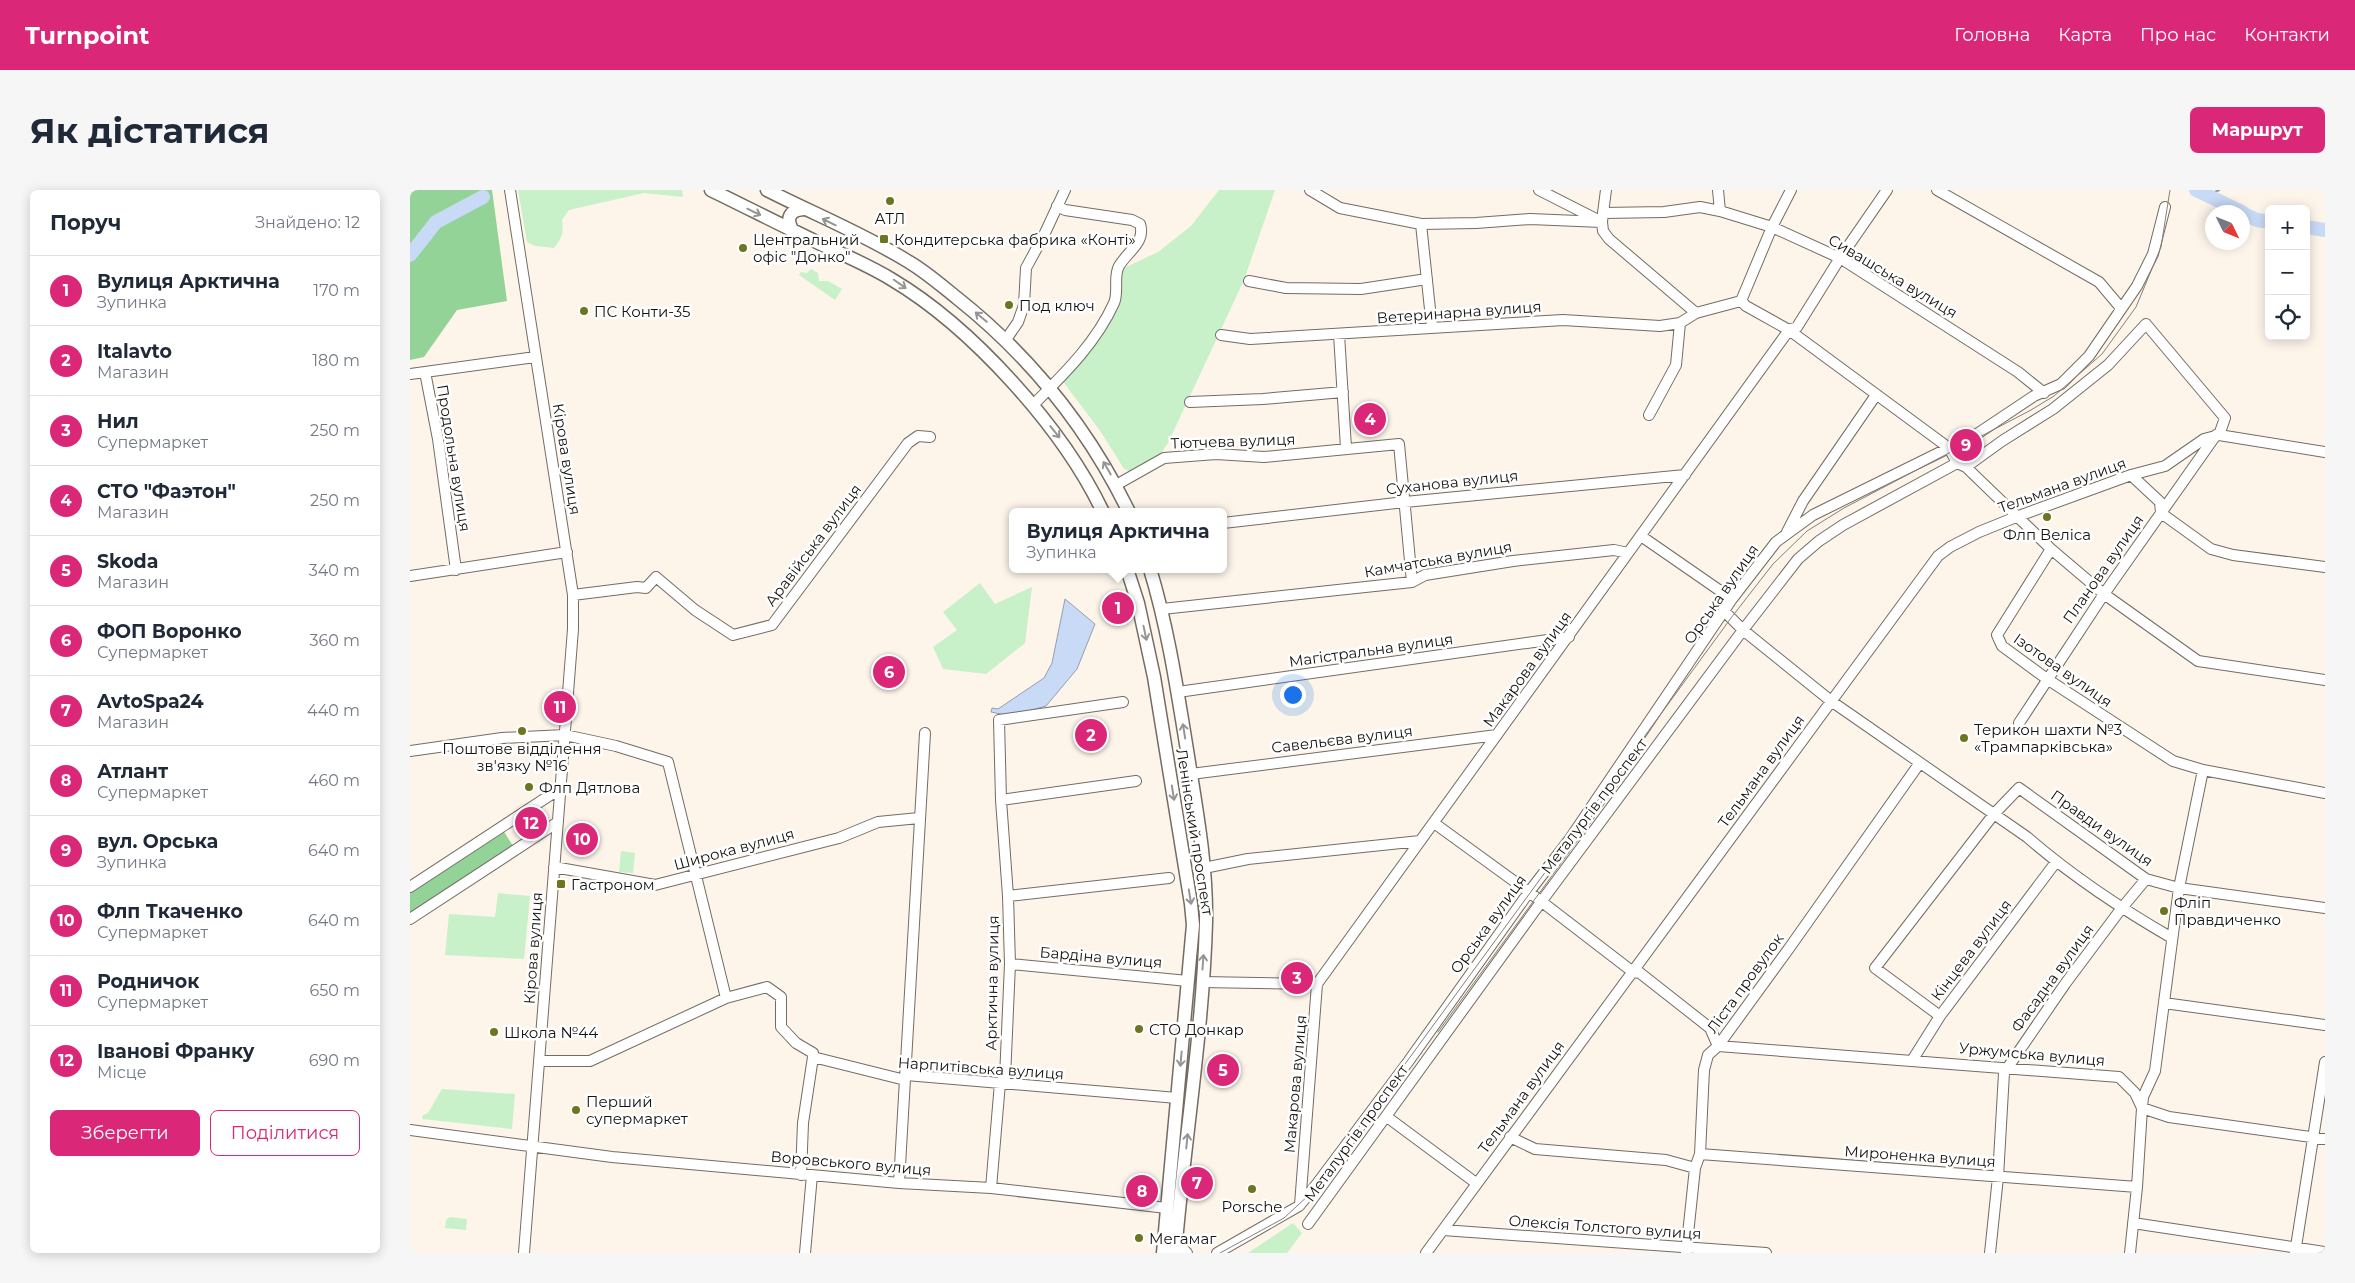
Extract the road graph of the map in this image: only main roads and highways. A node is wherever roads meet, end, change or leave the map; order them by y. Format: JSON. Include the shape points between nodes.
{"nodes":[{"id":1,"x":711,"y":190,"type":"edge"},
{"id":2,"x":767,"y":190,"type":"edge"},
{"id":3,"x":783,"y":198,"type":"junction"},
{"id":4,"x":804,"y":209,"type":"junction"},
{"id":5,"x":771,"y":220,"type":"junction"},
{"id":6,"x":793,"y":230,"type":"junction"},
{"id":7,"x":1102,"y":508,"type":"edge"},
{"id":8,"x":1127,"y":508,"type":"edge"},
{"id":9,"x":1128,"y":573,"type":"edge"},
{"id":10,"x":1151,"y":573,"type":"edge"},
{"id":11,"x":1171,"y":654,"type":"junction"},
{"id":12,"x":1151,"y":661,"type":"junction"},
{"id":13,"x":1154,"y":677,"type":"junction"},
{"id":14,"x":1176,"y":686,"type":"junction"},
{"id":15,"x":1165,"y":1234,"type":"junction"},
{"id":16,"x":1176,"y":1249,"type":"edge"},
{"id":17,"x":1163,"y":1253,"type":"edge"},
{"id":18,"x":1167,"y":1253,"type":"edge"}],
"edges":[{"from":1,"to":5,"type":"main road","one_way":true},
{"from":2,"to":3,"type":"main road"},
{"from":3,"to":4,"type":"main road"},
{"from":3,"to":5,"type":"main road","via":[[787,207],[782,218]]},
{"from":4,"to":6,"type":"main road","via":[[790,215],[788,221]]},
{"from":8,"to":4,"type":"main road","one_way":true,"via":[[1080,427],[1050,388],[984,320],[910,263]]},
{"from":5,"to":6,"type":"main road"},
{"from":6,"to":7,"type":"main road","one_way":true,"via":[[890,278],[969,338],[1033,405],[1061,440]]},
{"from":9,"to":12,"type":"main road","name":"Ленінський проспект","one_way":true},
{"from":10,"to":11,"type":"main road","name":"Ленінський проспект"},
{"from":11,"to":12,"type":"main road","via":[[1167,664],[1157,665]]},
{"from":11,"to":14,"type":"main road","name":"Ленінський проспект"},
{"from":12,"to":13,"type":"main road","name":"Ленінський проспект"},
{"from":13,"to":14,"type":"main road","via":[[1158,670],[1168,668]]},
{"from":13,"to":15,"type":"main road","name":"Ленінський проспект","one_way":true,"via":[[1193,926]]},
{"from":16,"to":14,"type":"main road","name":"Ленінський проспект","one_way":true,"via":[[1206,923],[1204,868]]},
{"from":15,"to":17,"type":"main road","name":"Ленінський проспект"},
{"from":15,"to":18,"type":"main road"}]}
